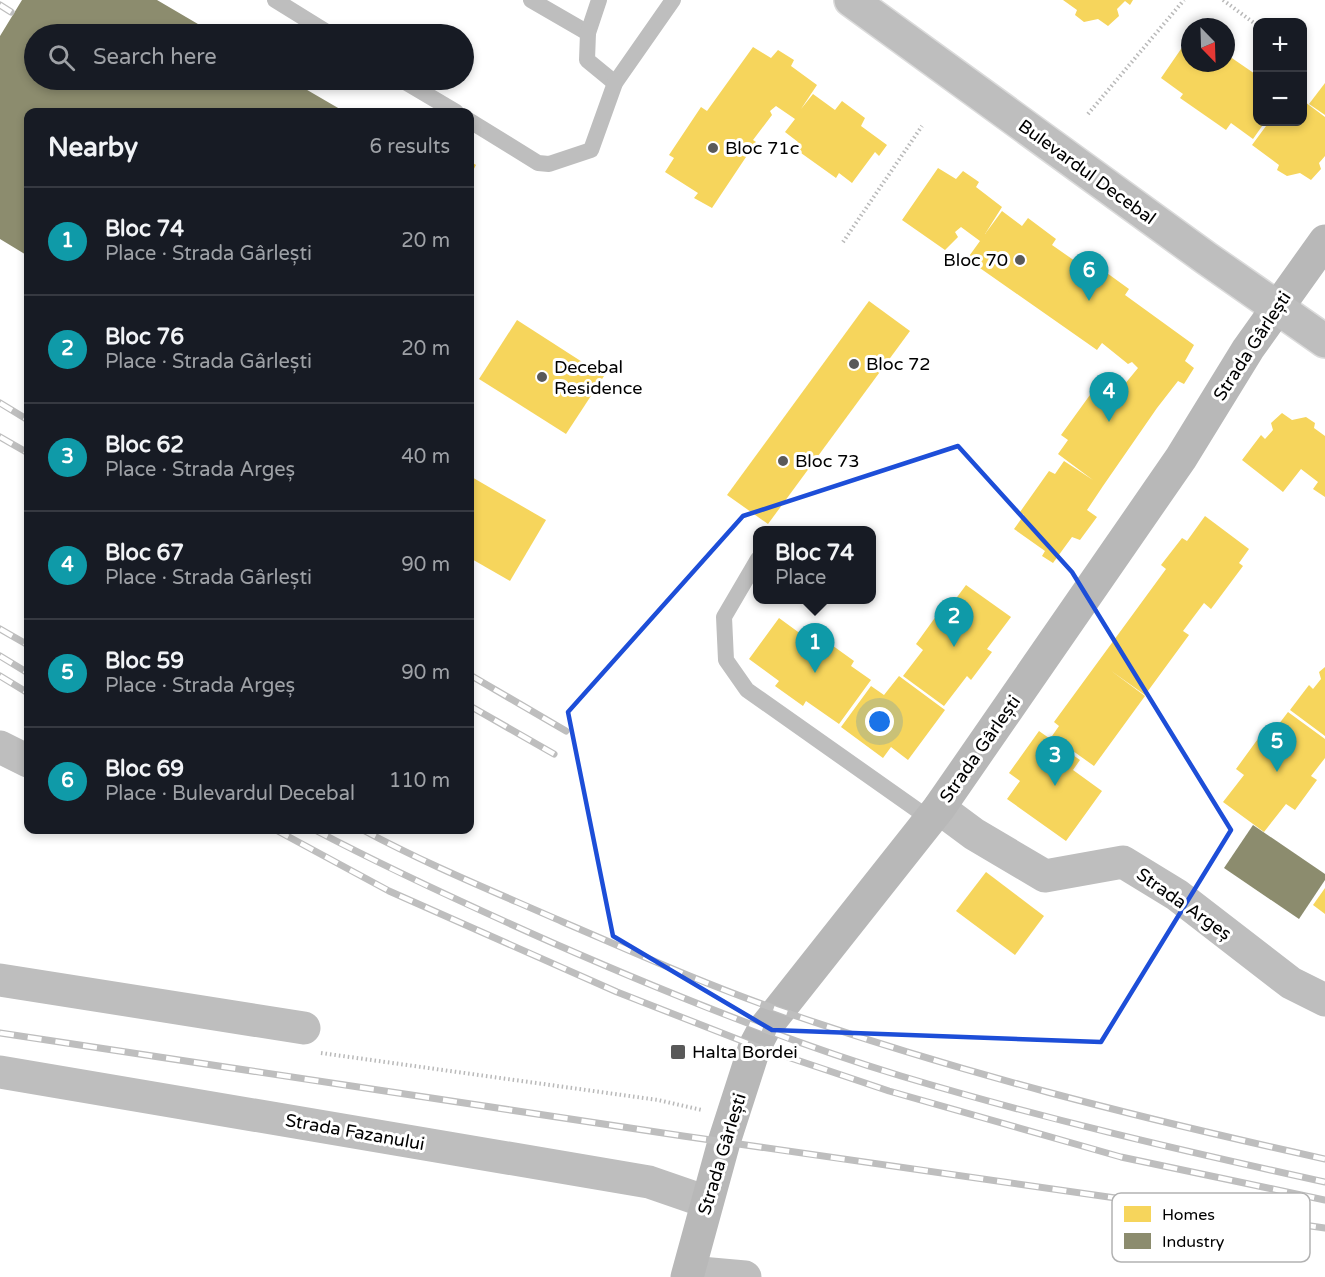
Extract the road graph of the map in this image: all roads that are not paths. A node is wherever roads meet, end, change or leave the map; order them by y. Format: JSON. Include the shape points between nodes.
{"nodes":[{"id":1,"x":275,"y":0,"type":"edge"},
{"id":2,"x":531,"y":0,"type":"edge"},
{"id":3,"x":599,"y":0,"type":"edge"},
{"id":4,"x":673,"y":0,"type":"edge"},
{"id":5,"x":851,"y":0,"type":"edge"},
{"id":6,"x":314,"y":24,"type":"edge"},
{"id":7,"x":588,"y":33,"type":"junction"},
{"id":8,"x":615,"y":83,"type":"junction"},
{"id":9,"x":419,"y":90,"type":"edge"},
{"id":10,"x":449,"y":108,"type":"edge"},
{"id":11,"x":474,"y":123,"type":"edge"},
{"id":12,"x":1325,"y":241,"type":"edge"},
{"id":13,"x":1276,"y":308,"type":"junction"},
{"id":14,"x":1325,"y":341,"type":"edge"},
{"id":15,"x":753,"y":567,"type":"edge"},
{"id":16,"x":0,"y":747,"type":"edge"},
{"id":17,"x":24,"y":759,"type":"edge"},
{"id":18,"x":934,"y":814,"type":"junction"},
{"id":19,"x":0,"y":980,"type":"edge"},
{"id":20,"x":1325,"y":1000,"type":"edge"},
{"id":21,"x":304,"y":1028,"type":"road end"},
{"id":22,"x":0,"y":1071,"type":"edge"},
{"id":23,"x":707,"y":1202,"type":"junction"},
{"id":24,"x":688,"y":1275,"type":"edge"},
{"id":25,"x":746,"y":1277,"type":"edge"}],
"edges":[{"from":1,"to":6,"type":"lane"},
{"from":2,"to":7,"type":"lane"},
{"from":3,"to":7,"type":"lane"},
{"from":4,"to":8,"type":"lane"},
{"from":5,"to":13,"type":"street","name":"Bulevardul Decebal"},
{"from":7,"to":8,"type":"lane","via":[[587,60]]},
{"from":8,"to":11,"type":"lane","via":[[591,150],[560,162],[538,163]]},
{"from":9,"to":10,"type":"lane"},
{"from":12,"to":13,"type":"street","name":"Strada Gârlești"},
{"from":13,"to":14,"type":"street","name":"Bulevardul Decebal"},
{"from":13,"to":18,"type":"street","name":"Strada Gârlești","via":[[1181,458]]},
{"from":15,"to":18,"type":"lane","via":[[724,616],[726,660],[747,690]]},
{"from":16,"to":17,"type":"street"},
{"from":18,"to":20,"type":"street","name":"Strada Argeș","via":[[1045,876],[1123,862],[1177,895],[1291,983]]},
{"from":18,"to":23,"type":"street","name":"Strada Gârlești","via":[[764,1029],[755,1046]]},
{"from":19,"to":21,"type":"street"},
{"from":22,"to":23,"type":"street","name":"Strada Fazanului","via":[[649,1182]]},
{"from":23,"to":24,"type":"street","name":"Strada Gârlești"},
{"from":24,"to":25,"type":"street"}]}
